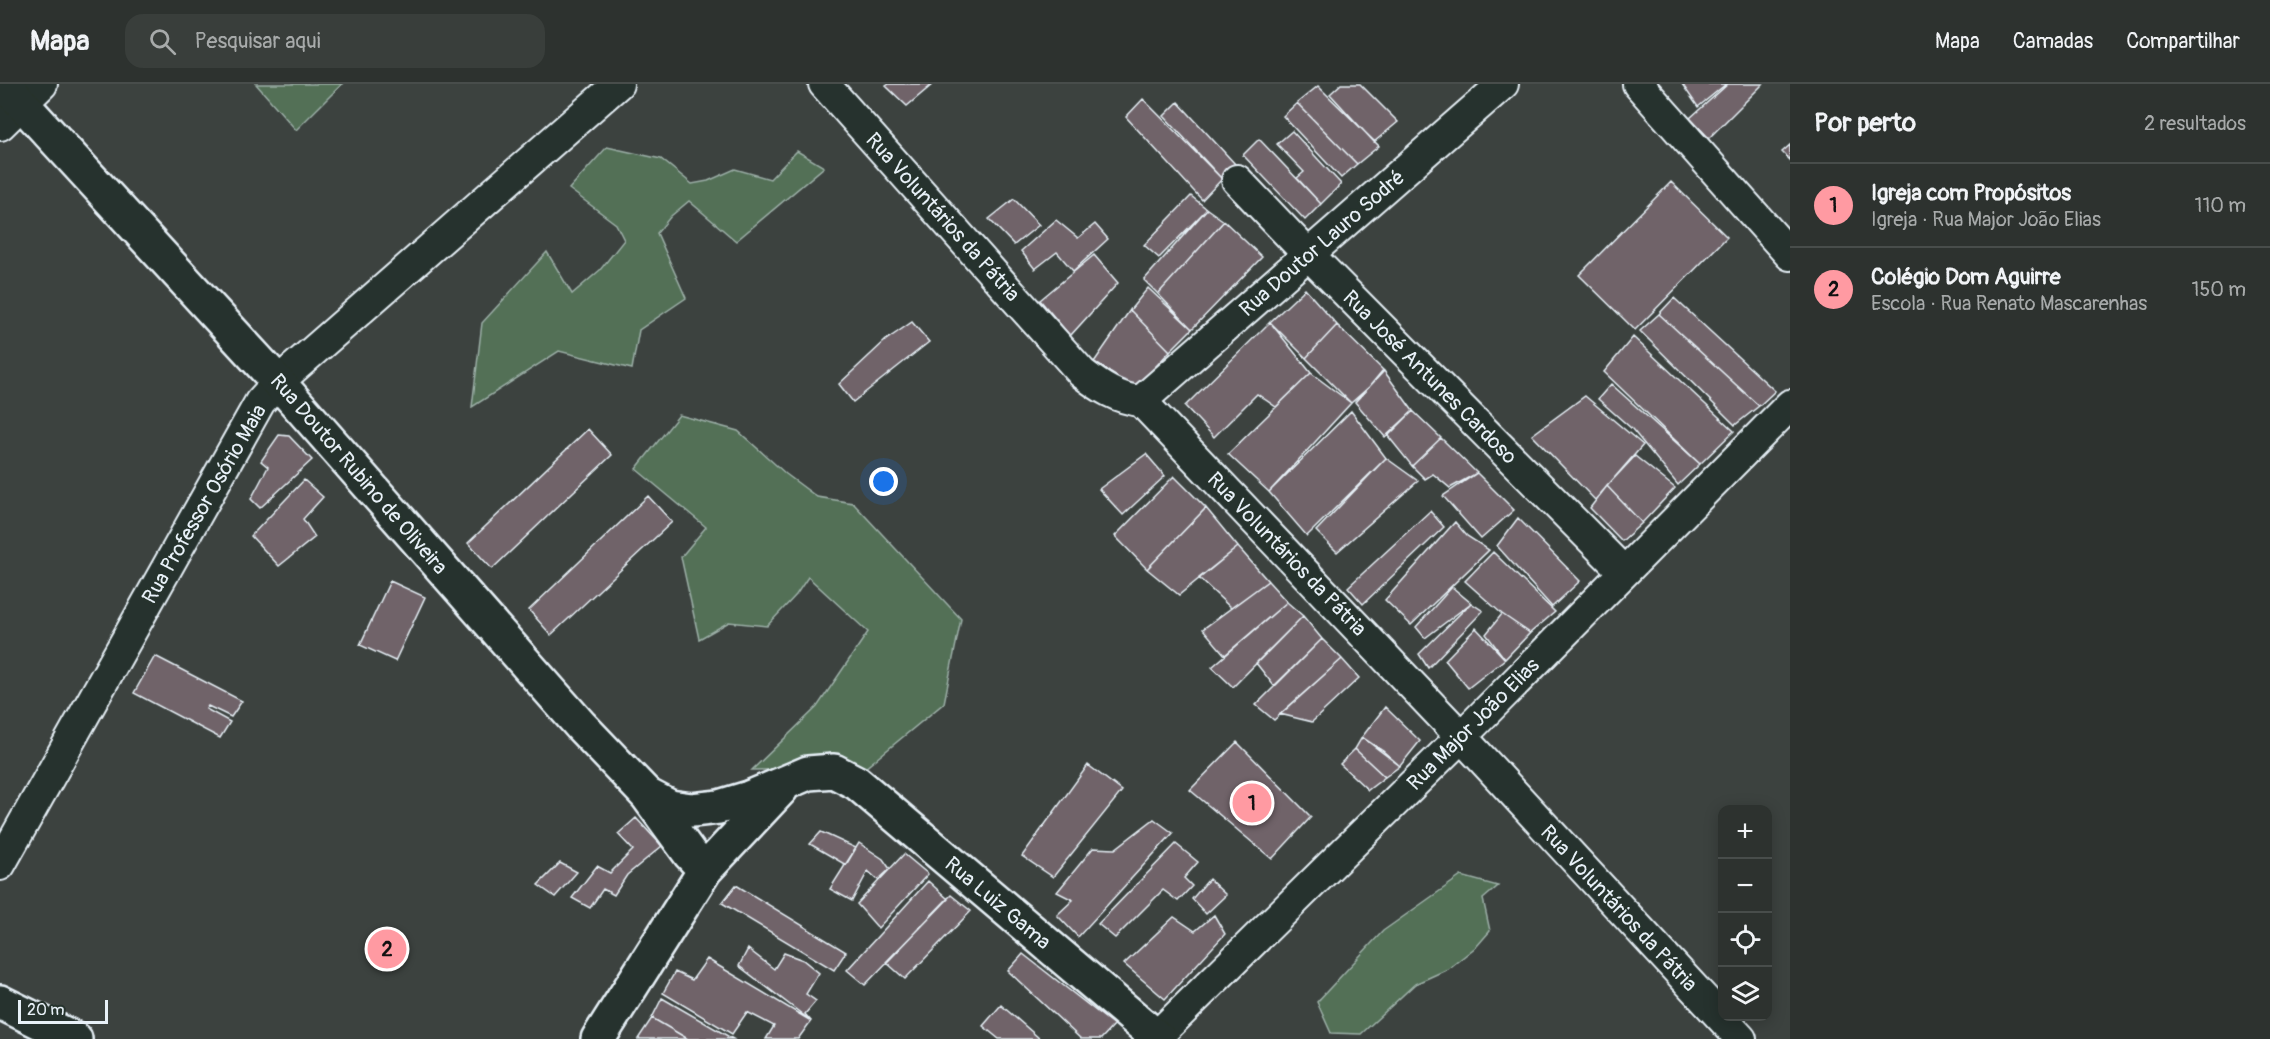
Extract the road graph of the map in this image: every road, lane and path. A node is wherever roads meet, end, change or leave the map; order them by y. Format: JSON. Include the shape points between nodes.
{"nodes":[{"id":1,"x":618,"y":84,"type":"edge"},
{"id":2,"x":824,"y":84,"type":"edge"},
{"id":3,"x":1503,"y":84,"type":"edge"},
{"id":4,"x":1638,"y":84,"type":"edge"},
{"id":5,"x":16,"y":99,"type":"edge"},
{"id":6,"x":1237,"y":180,"type":"dead end"},
{"id":7,"x":1309,"y":254,"type":"junction"},
{"id":8,"x":1790,"y":255,"type":"edge"},
{"id":9,"x":278,"y":381,"type":"junction"},
{"id":10,"x":1141,"y":401,"type":"junction"},
{"id":11,"x":1790,"y":405,"type":"edge"},
{"id":12,"x":1624,"y":572,"type":"junction"},
{"id":13,"x":1461,"y":737,"type":"junction"},
{"id":14,"x":786,"y":784,"type":"junction"},
{"id":15,"x":647,"y":795,"type":"junction"},
{"id":16,"x":0,"y":865,"type":"edge"},
{"id":17,"x":705,"y":870,"type":"junction"},
{"id":18,"x":0,"y":1002,"type":"edge"},
{"id":19,"x":1157,"y":1038,"type":"edge"},
{"id":20,"x":75,"y":1039,"type":"edge"},
{"id":21,"x":598,"y":1039,"type":"edge"},
{"id":22,"x":1741,"y":1039,"type":"edge"}],
"edges":[{"from":1,"to":9,"type":"street","name":"Rua Professor Osório Maia"},
{"from":2,"to":10,"type":"street","name":"Rua Voluntários da Pátria","via":[[1082,373],[1127,400]]},
{"from":3,"to":7,"type":"street","name":"Rua Doutor Lauro Sodré"},
{"from":4,"to":8,"type":"street"},
{"from":5,"to":9,"type":"street","name":"Rua Doutor Rubino de Oliveira"},
{"from":6,"to":7,"type":"street","name":"Rua José Antunes Cardoso"},
{"from":7,"to":10,"type":"street","name":"Rua Doutor Lauro Sodré"},
{"from":7,"to":12,"type":"street","name":"Rua José Antunes Cardoso"},
{"from":9,"to":15,"type":"street","name":"Rua Doutor Rubino de Oliveira","via":[[581,726]]},
{"from":9,"to":16,"type":"street","name":"Rua Professor Osório Maia","via":[[260,402]]},
{"from":10,"to":13,"type":"street","name":"Rua Voluntários da Pátria"},
{"from":11,"to":12,"type":"street","name":"Rua Major João Elias"},
{"from":12,"to":13,"type":"street","name":"Rua Major João Elias"},
{"from":13,"to":19,"type":"street","name":"Rua Major João Elias"},
{"from":13,"to":22,"type":"street","name":"Rua Voluntários da Pátria"},
{"from":14,"to":15,"type":"street","via":[[719,807],[692,810],[670,807]]},
{"from":14,"to":17,"type":"street"},
{"from":14,"to":19,"type":"street","name":"Rua Luiz Gama","via":[[808,773],[834,771],[856,783]]},
{"from":15,"to":17,"type":"street","name":"Rua Doutor Rubino de Oliveira"},
{"from":17,"to":21,"type":"street"},
{"from":18,"to":20,"type":"street"}]}
